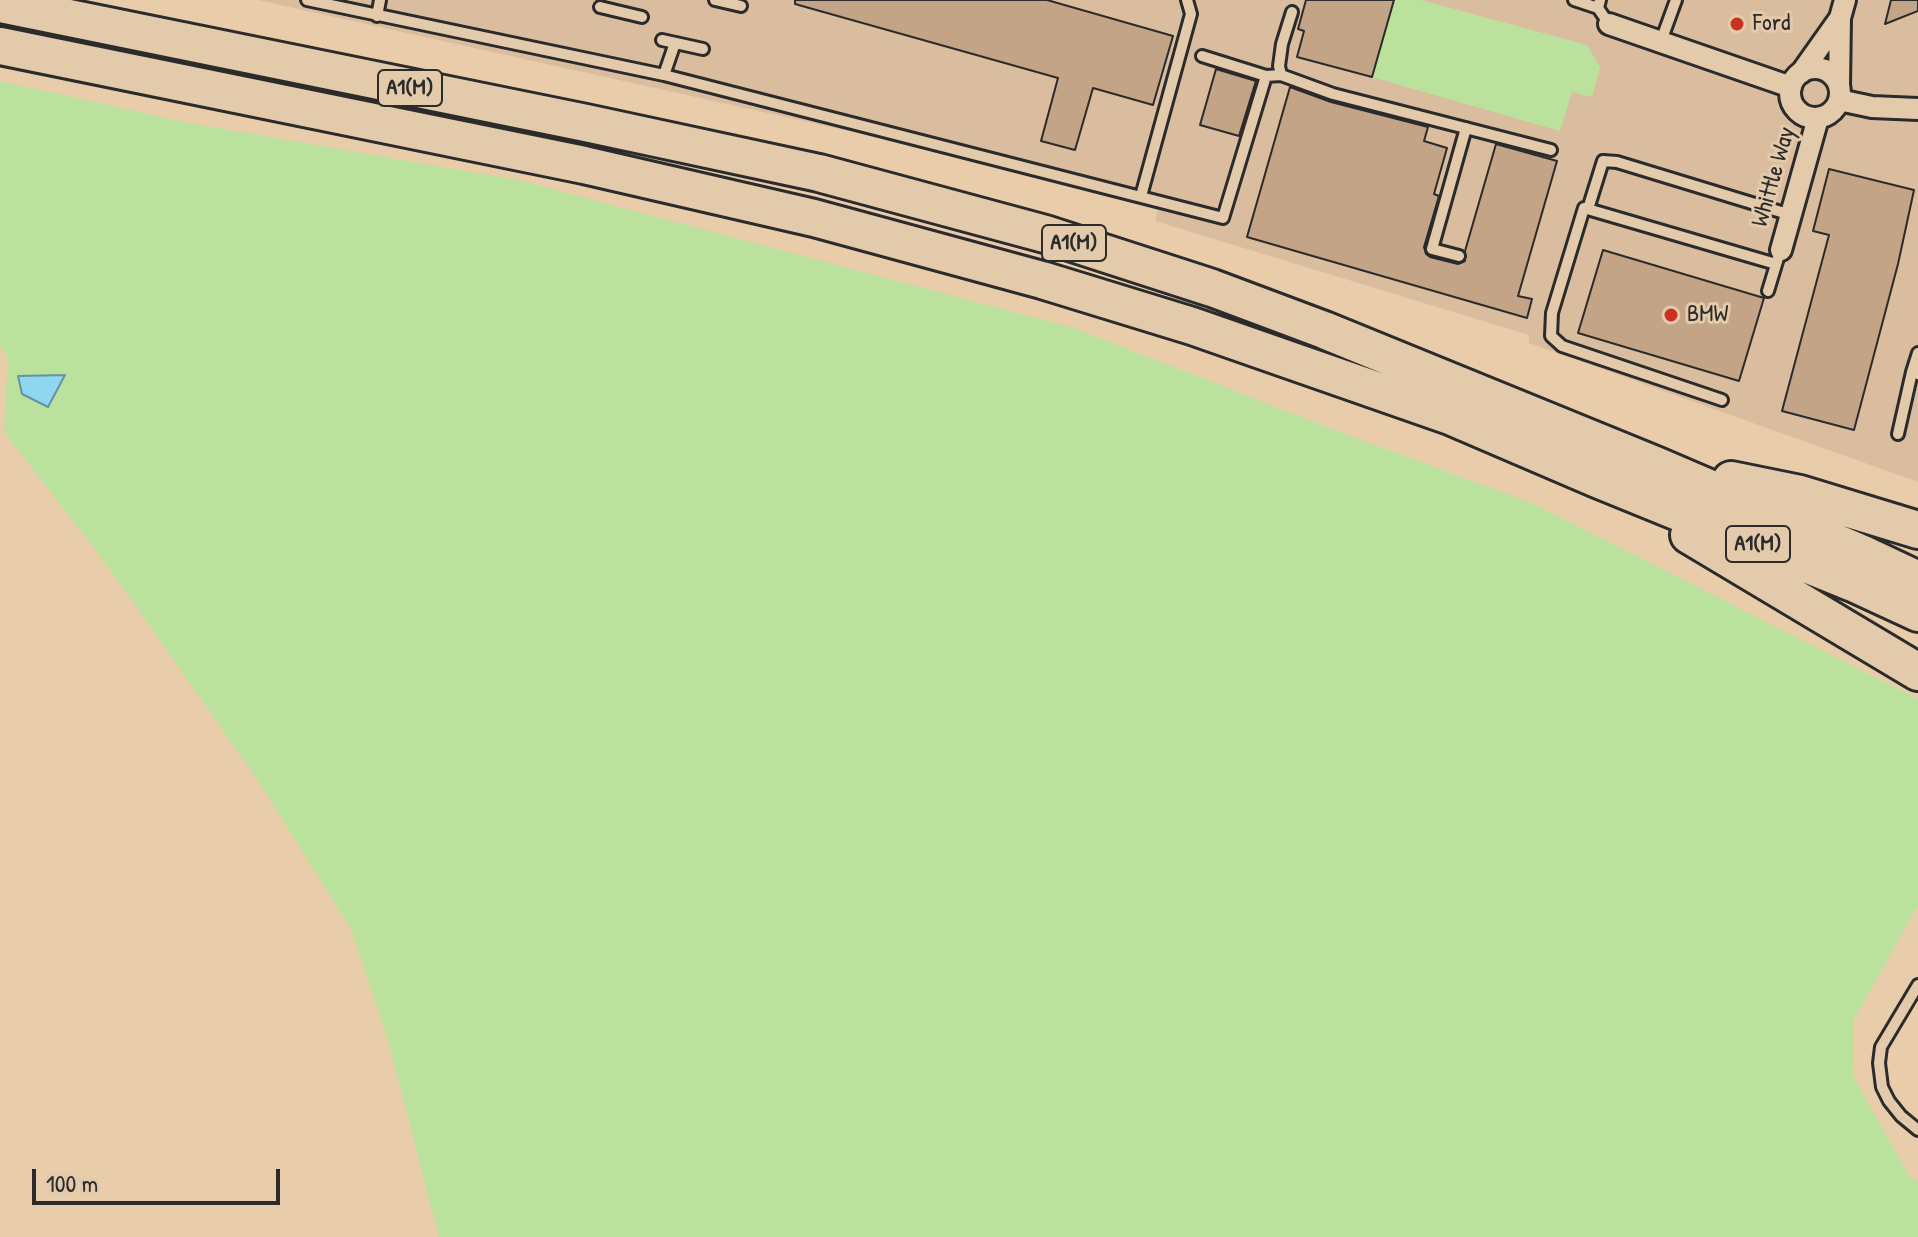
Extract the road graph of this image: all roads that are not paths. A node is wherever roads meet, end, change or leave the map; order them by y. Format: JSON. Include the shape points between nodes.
{"nodes":[{"id":1,"x":306,"y":0,"type":"edge"},
{"id":2,"x":380,"y":0,"type":"edge"},
{"id":3,"x":715,"y":0,"type":"edge"},
{"id":4,"x":1187,"y":0,"type":"edge"},
{"id":5,"x":1574,"y":0,"type":"edge"},
{"id":6,"x":1676,"y":0,"type":"edge"},
{"id":7,"x":0,"y":4,"type":"edge"},
{"id":8,"x":741,"y":6,"type":"dead end"},
{"id":9,"x":600,"y":7,"type":"dead end"},
{"id":10,"x":1843,"y":9,"type":"edge"},
{"id":11,"x":1602,"y":10,"type":"edge"},
{"id":12,"x":1292,"y":12,"type":"dead end"},
{"id":13,"x":377,"y":16,"type":"junction"},
{"id":14,"x":642,"y":17,"type":"dead end"},
{"id":15,"x":662,"y":40,"type":"dead end"},
{"id":16,"x":1661,"y":41,"type":"junction"},
{"id":17,"x":675,"y":43,"type":"junction"},
{"id":18,"x":0,"y":46,"type":"edge"},
{"id":19,"x":703,"y":49,"type":"dead end"},
{"id":20,"x":1202,"y":56,"type":"dead end"},
{"id":21,"x":664,"y":75,"type":"junction"},
{"id":22,"x":1281,"y":75,"type":"junction"},
{"id":23,"x":1266,"y":76,"type":"junction"},
{"id":24,"x":1796,"y":80,"type":"junction"},
{"id":25,"x":1839,"y":93,"type":"junction"},
{"id":26,"x":1918,"y":109,"type":"edge"},
{"id":27,"x":1818,"y":118,"type":"junction"},
{"id":28,"x":1466,"y":128,"type":"junction"},
{"id":29,"x":1551,"y":150,"type":"dead end"},
{"id":30,"x":1141,"y":196,"type":"junction"},
{"id":31,"x":1588,"y":209,"type":"junction"},
{"id":32,"x":1791,"y":215,"type":"junction"},
{"id":33,"x":1459,"y":256,"type":"dead end"},
{"id":34,"x":1778,"y":257,"type":"junction"},
{"id":35,"x":1768,"y":291,"type":"dead end"},
{"id":36,"x":1918,"y":353,"type":"edge"},
{"id":37,"x":1915,"y":373,"type":"edge"},
{"id":38,"x":1722,"y":400,"type":"dead end"},
{"id":39,"x":1898,"y":434,"type":"dead end"},
{"id":40,"x":1655,"y":465,"type":"junction"},
{"id":41,"x":1597,"y":479,"type":"junction"},
{"id":42,"x":1918,"y":530,"type":"edge"},
{"id":43,"x":1918,"y":580,"type":"edge"},
{"id":44,"x":1918,"y":613,"type":"edge"},
{"id":45,"x":1918,"y":672,"type":"edge"},
{"id":46,"x":1918,"y":985,"type":"edge"},
{"id":47,"x":1918,"y":1130,"type":"edge"}],
"edges":[{"from":1,"to":13,"type":"lane"},
{"from":2,"to":13,"type":"lane"},
{"from":3,"to":8,"type":"lane"},
{"from":4,"to":30,"type":"lane","via":[[1191,14]]},
{"from":5,"to":11,"type":"lane"},
{"from":6,"to":16,"type":"lane"},
{"from":7,"to":40,"type":"highway","number":"A1(M)","via":[[819,173],[1045,234],[1324,330]]},
{"from":9,"to":14,"type":"lane"},
{"from":10,"to":24,"type":"street"},
{"from":10,"to":25,"type":"street"},
{"from":11,"to":16,"type":"street"},
{"from":12,"to":22,"type":"lane"},
{"from":13,"to":21,"type":"lane"},
{"from":15,"to":17,"type":"lane"},
{"from":16,"to":24,"type":"street"},
{"from":17,"to":19,"type":"lane"},
{"from":17,"to":21,"type":"lane"},
{"from":18,"to":41,"type":"highway","number":"A1(M)","via":[[584,165],[844,226],[1192,326],[1450,416]]},
{"from":20,"to":23,"type":"lane"},
{"from":21,"to":30,"type":"lane"},
{"from":22,"to":23,"type":"lane"},
{"from":22,"to":28,"type":"lane"},
{"from":23,"to":30,"type":"lane","via":[[1223,218]]},
{"from":24,"to":25,"type":"street","via":[[1808,69],[1825,70],[1836,79]]},
{"from":24,"to":27,"type":"street","name":"Whittle Way","via":[[1796,109]]},
{"from":25,"to":26,"type":"street","via":[[1872,107]]},
{"from":25,"to":27,"type":"street","name":"Whittle Way","via":[[1831,112]]},
{"from":27,"to":32,"type":"street","name":"Whittle Way"},
{"from":28,"to":29,"type":"lane"},
{"from":28,"to":33,"type":"lane","via":[[1432,249]]},
{"from":31,"to":32,"type":"lane","via":[[1603,161]]},
{"from":31,"to":34,"type":"lane"},
{"from":31,"to":38,"type":"lane","via":[[1584,208],[1552,313],[1551,336],[1562,346]]},
{"from":32,"to":34,"type":"street","name":"Whittle Way"},
{"from":34,"to":35,"type":"lane"},
{"from":36,"to":37,"type":"lane"},
{"from":37,"to":39,"type":"lane"},
{"from":40,"to":42,"type":"highway","number":"A1(M)","via":[[1800,494]]},
{"from":40,"to":43,"type":"highway","number":"A1(M)"},
{"from":41,"to":44,"type":"highway","number":"A1(M)"},
{"from":41,"to":45,"type":"highway","number":"A1(M)"},
{"from":46,"to":47,"type":"lane","via":[[1881,1047],[1879,1063],[1889,1101]]}]}
